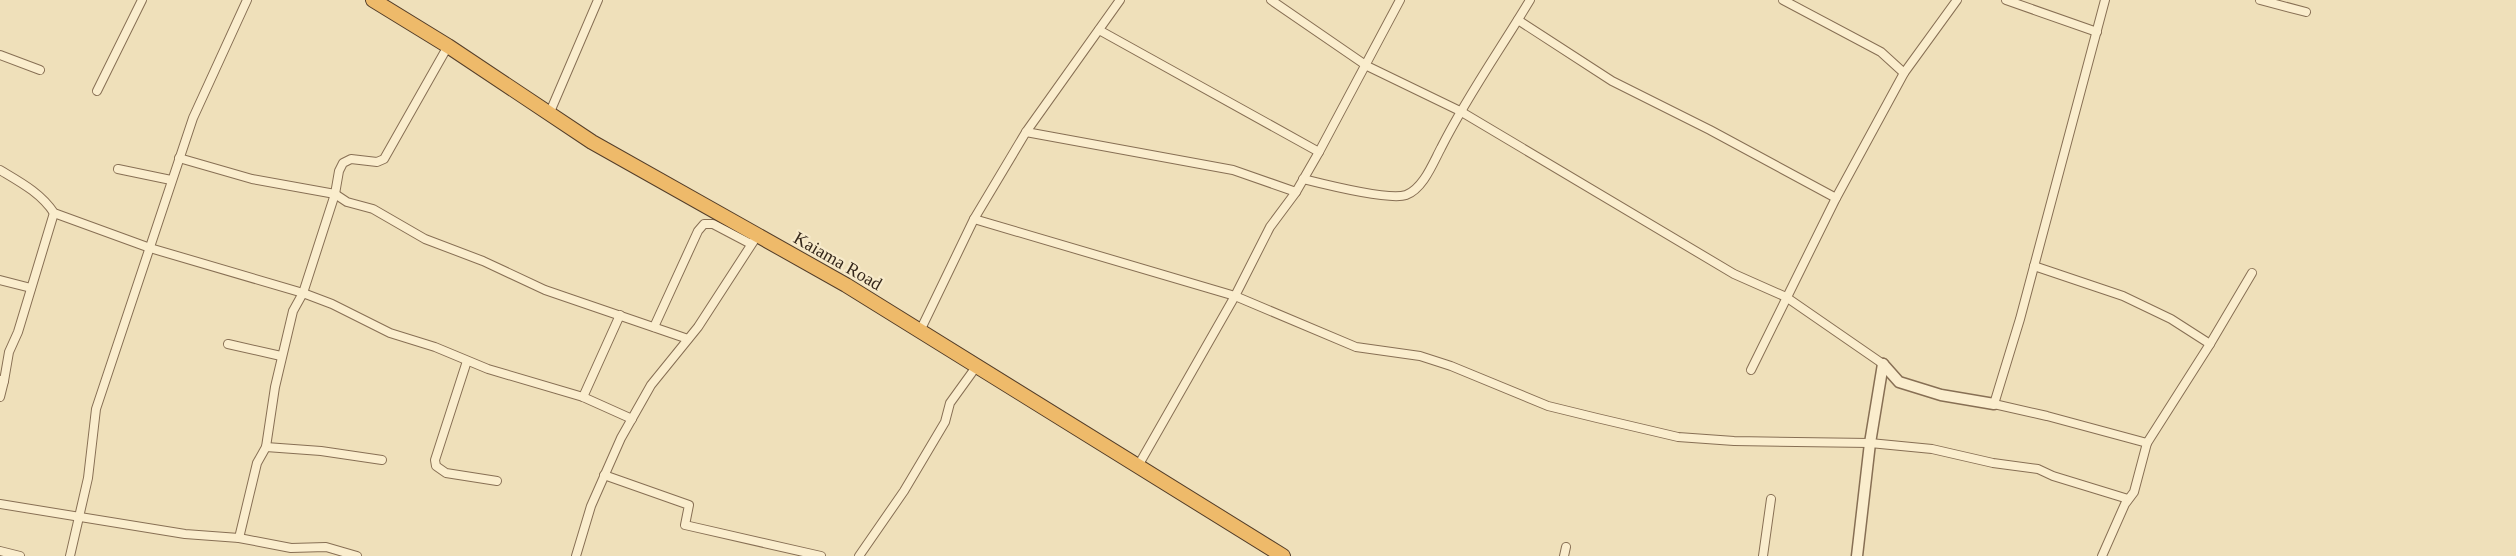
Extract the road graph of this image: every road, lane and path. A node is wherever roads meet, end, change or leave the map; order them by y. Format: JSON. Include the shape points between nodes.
{"nodes":[{"id":1,"x":142,"y":0,"type":"edge"},
{"id":2,"x":247,"y":0,"type":"edge"},
{"id":3,"x":374,"y":0,"type":"edge"},
{"id":4,"x":598,"y":0,"type":"edge"},
{"id":5,"x":1120,"y":0,"type":"edge"},
{"id":6,"x":1401,"y":0,"type":"edge"},
{"id":7,"x":1530,"y":0,"type":"edge"},
{"id":8,"x":1783,"y":0,"type":"edge"},
{"id":9,"x":1957,"y":0,"type":"edge"},
{"id":10,"x":2006,"y":0,"type":"edge"},
{"id":11,"x":2105,"y":0,"type":"edge"},
{"id":12,"x":2260,"y":0,"type":"edge"},
{"id":13,"x":1277,"y":2,"type":"edge"},
{"id":14,"x":2306,"y":12,"type":"dead end"},
{"id":15,"x":1518,"y":20,"type":"junction"},
{"id":16,"x":1099,"y":30,"type":"junction"},
{"id":17,"x":2097,"y":32,"type":"junction"},
{"id":18,"x":448,"y":46,"type":"junction"},
{"id":19,"x":0,"y":54,"type":"edge"},
{"id":20,"x":1367,"y":66,"type":"junction"},
{"id":21,"x":40,"y":70,"type":"dead end"},
{"id":22,"x":1904,"y":73,"type":"junction"},
{"id":23,"x":97,"y":91,"type":"dead end"},
{"id":24,"x":1460,"y":111,"type":"junction"},
{"id":25,"x":550,"y":112,"type":"junction"},
{"id":26,"x":1026,"y":132,"type":"junction"},
{"id":27,"x":1319,"y":152,"type":"junction"},
{"id":28,"x":179,"y":158,"type":"junction"},
{"id":29,"x":118,"y":169,"type":"dead end"},
{"id":30,"x":0,"y":170,"type":"edge"},
{"id":31,"x":1303,"y":179,"type":"junction"},
{"id":32,"x":171,"y":180,"type":"junction"},
{"id":33,"x":1296,"y":192,"type":"junction"},
{"id":34,"x":335,"y":194,"type":"junction"},
{"id":35,"x":1836,"y":198,"type":"junction"},
{"id":36,"x":54,"y":213,"type":"junction"},
{"id":37,"x":974,"y":219,"type":"junction"},
{"id":38,"x":754,"y":240,"type":"junction"},
{"id":39,"x":150,"y":248,"type":"junction"},
{"id":40,"x":2034,"y":266,"type":"junction"},
{"id":41,"x":2252,"y":273,"type":"dead end"},
{"id":42,"x":0,"y":280,"type":"edge"},
{"id":43,"x":31,"y":288,"type":"junction"},
{"id":44,"x":303,"y":293,"type":"junction"},
{"id":45,"x":1236,"y":296,"type":"junction"},
{"id":46,"x":1786,"y":297,"type":"junction"},
{"id":47,"x":620,"y":315,"type":"junction"},
{"id":48,"x":654,"y":327,"type":"junction"},
{"id":49,"x":920,"y":331,"type":"junction"},
{"id":50,"x":688,"y":339,"type":"junction"},
{"id":51,"x":228,"y":344,"type":"dead end"},
{"id":52,"x":2210,"y":344,"type":"junction"},
{"id":53,"x":281,"y":356,"type":"junction"},
{"id":54,"x":467,"y":361,"type":"junction"},
{"id":55,"x":1883,"y":364,"type":"junction"},
{"id":56,"x":976,"y":367,"type":"junction"},
{"id":57,"x":1751,"y":370,"type":"dead end"},
{"id":58,"x":2,"y":381,"type":"edge"},
{"id":59,"x":0,"y":397,"type":"edge"},
{"id":60,"x":584,"y":398,"type":"junction"},
{"id":61,"x":1994,"y":404,"type":"junction"},
{"id":62,"x":632,"y":419,"type":"junction"},
{"id":63,"x":1870,"y":443,"type":"junction"},
{"id":64,"x":2147,"y":443,"type":"junction"},
{"id":65,"x":266,"y":447,"type":"junction"},
{"id":66,"x":382,"y":460,"type":"dead end"},
{"id":67,"x":1138,"y":466,"type":"junction"},
{"id":68,"x":604,"y":475,"type":"junction"},
{"id":69,"x":497,"y":482,"type":"dead end"},
{"id":70,"x":1771,"y":499,"type":"dead end"},
{"id":71,"x":2128,"y":499,"type":"junction"},
{"id":72,"x":0,"y":504,"type":"edge"},
{"id":73,"x":80,"y":518,"type":"junction"},
{"id":74,"x":239,"y":538,"type":"junction"},
{"id":75,"x":0,"y":552,"type":"edge"},
{"id":76,"x":20,"y":556,"type":"edge"},
{"id":77,"x":70,"y":556,"type":"edge"},
{"id":78,"x":357,"y":556,"type":"edge"},
{"id":79,"x":576,"y":556,"type":"edge"},
{"id":80,"x":821,"y":556,"type":"edge"},
{"id":81,"x":859,"y":556,"type":"edge"},
{"id":82,"x":1283,"y":556,"type":"edge"},
{"id":83,"x":1763,"y":556,"type":"edge"},
{"id":84,"x":1857,"y":556,"type":"edge"},
{"id":85,"x":2102,"y":556,"type":"edge"}],
"edges":[{"from":1,"to":23,"type":"street"},
{"from":2,"to":28,"type":"street"},
{"from":3,"to":18,"type":"highway","name":"Kaiama Road"},
{"from":4,"to":25,"type":"street"},
{"from":5,"to":16,"type":"street"},
{"from":6,"to":20,"type":"street"},
{"from":7,"to":15,"type":"street"},
{"from":8,"to":22,"type":"street","via":[[1881,52]]},
{"from":9,"to":22,"type":"street"},
{"from":10,"to":17,"type":"street"},
{"from":11,"to":17,"type":"street"},
{"from":12,"to":14,"type":"street"},
{"from":13,"to":20,"type":"street"},
{"from":15,"to":24,"type":"street"},
{"from":15,"to":35,"type":"street","via":[[1612,81]]},
{"from":16,"to":26,"type":"street"},
{"from":16,"to":27,"type":"street"},
{"from":17,"to":40,"type":"street"},
{"from":18,"to":25,"type":"highway","name":"Kaiama Road"},
{"from":18,"to":34,"type":"street","via":[[388,154],[377,162],[351,159],[343,163]]},
{"from":19,"to":21,"type":"street"},
{"from":20,"to":24,"type":"street"},
{"from":20,"to":27,"type":"street"},
{"from":22,"to":35,"type":"street"},
{"from":24,"to":31,"type":"street","via":[[1433,165],[1407,195],[1335,188]]},
{"from":24,"to":46,"type":"street","via":[[1734,274]]},
{"from":25,"to":38,"type":"highway","name":"Kaiama Road","via":[[592,142]]},
{"from":26,"to":33,"type":"street","via":[[1233,170]]},
{"from":26,"to":37,"type":"street"},
{"from":27,"to":31,"type":"street"},
{"from":28,"to":32,"type":"street"},
{"from":28,"to":34,"type":"street","via":[[252,179]]},
{"from":29,"to":32,"type":"street"},
{"from":30,"to":36,"type":"street","via":[[40,196]]},
{"from":31,"to":33,"type":"street"},
{"from":32,"to":39,"type":"street"},
{"from":33,"to":45,"type":"street","via":[[1270,227]]},
{"from":34,"to":44,"type":"street"},
{"from":34,"to":47,"type":"street","via":[[347,202],[373,209],[425,239],[544,290]]},
{"from":35,"to":46,"type":"street"},
{"from":36,"to":39,"type":"street"},
{"from":36,"to":43,"type":"street"},
{"from":37,"to":45,"type":"street"},
{"from":37,"to":49,"type":"street"},
{"from":38,"to":48,"type":"street","via":[[704,224]]},
{"from":38,"to":49,"type":"highway","name":"Kaiama Road","via":[[846,285]]},
{"from":38,"to":50,"type":"street"},
{"from":39,"to":44,"type":"street"},
{"from":39,"to":73,"type":"street","via":[[96,409]]},
{"from":40,"to":52,"type":"street","via":[[2123,296],[2171,319]]},
{"from":40,"to":61,"type":"street"},
{"from":41,"to":52,"type":"street"},
{"from":42,"to":43,"type":"street"},
{"from":43,"to":58,"type":"street"},
{"from":44,"to":53,"type":"street","via":[[293,311]]},
{"from":44,"to":54,"type":"street","via":[[390,333],[435,346]]},
{"from":45,"to":63,"type":"street","via":[[1356,347],[1420,356],[1548,406],[1666,435],[1734,441]]},
{"from":45,"to":67,"type":"street"},
{"from":46,"to":55,"type":"street"},
{"from":46,"to":57,"type":"street"},
{"from":47,"to":48,"type":"street"},
{"from":47,"to":60,"type":"street"},
{"from":48,"to":50,"type":"street"},
{"from":49,"to":56,"type":"highway","name":"Kaiama Road"},
{"from":50,"to":62,"type":"street","via":[[651,385]]},
{"from":51,"to":53,"type":"street"},
{"from":52,"to":64,"type":"street"},
{"from":53,"to":65,"type":"street"},
{"from":54,"to":60,"type":"street"},
{"from":54,"to":69,"type":"street","via":[[436,466],[446,472]]},
{"from":55,"to":61,"type":"street","via":[[1899,382],[1941,395]]},
{"from":55,"to":63,"type":"street"},
{"from":56,"to":67,"type":"highway","name":"Kaiama Road"},
{"from":56,"to":81,"type":"street","via":[[950,403],[945,422],[904,491]]},
{"from":58,"to":59,"type":"street"},
{"from":60,"to":62,"type":"street"},
{"from":61,"to":64,"type":"street"},
{"from":62,"to":68,"type":"street"},
{"from":63,"to":71,"type":"street","via":[[1932,449],[2037,469]]},
{"from":63,"to":84,"type":"street"},
{"from":64,"to":71,"type":"street"},
{"from":65,"to":66,"type":"street"},
{"from":65,"to":74,"type":"street","via":[[257,463]]},
{"from":67,"to":82,"type":"highway","name":"Kaiama Road"},
{"from":68,"to":79,"type":"street"},
{"from":68,"to":80,"type":"street","via":[[689,505],[685,525]]},
{"from":70,"to":83,"type":"street"},
{"from":71,"to":85,"type":"street"},
{"from":72,"to":73,"type":"street"},
{"from":73,"to":74,"type":"street"},
{"from":73,"to":77,"type":"street"},
{"from":74,"to":78,"type":"street","via":[[291,548],[326,547]]},
{"from":75,"to":76,"type":"street"}]}
